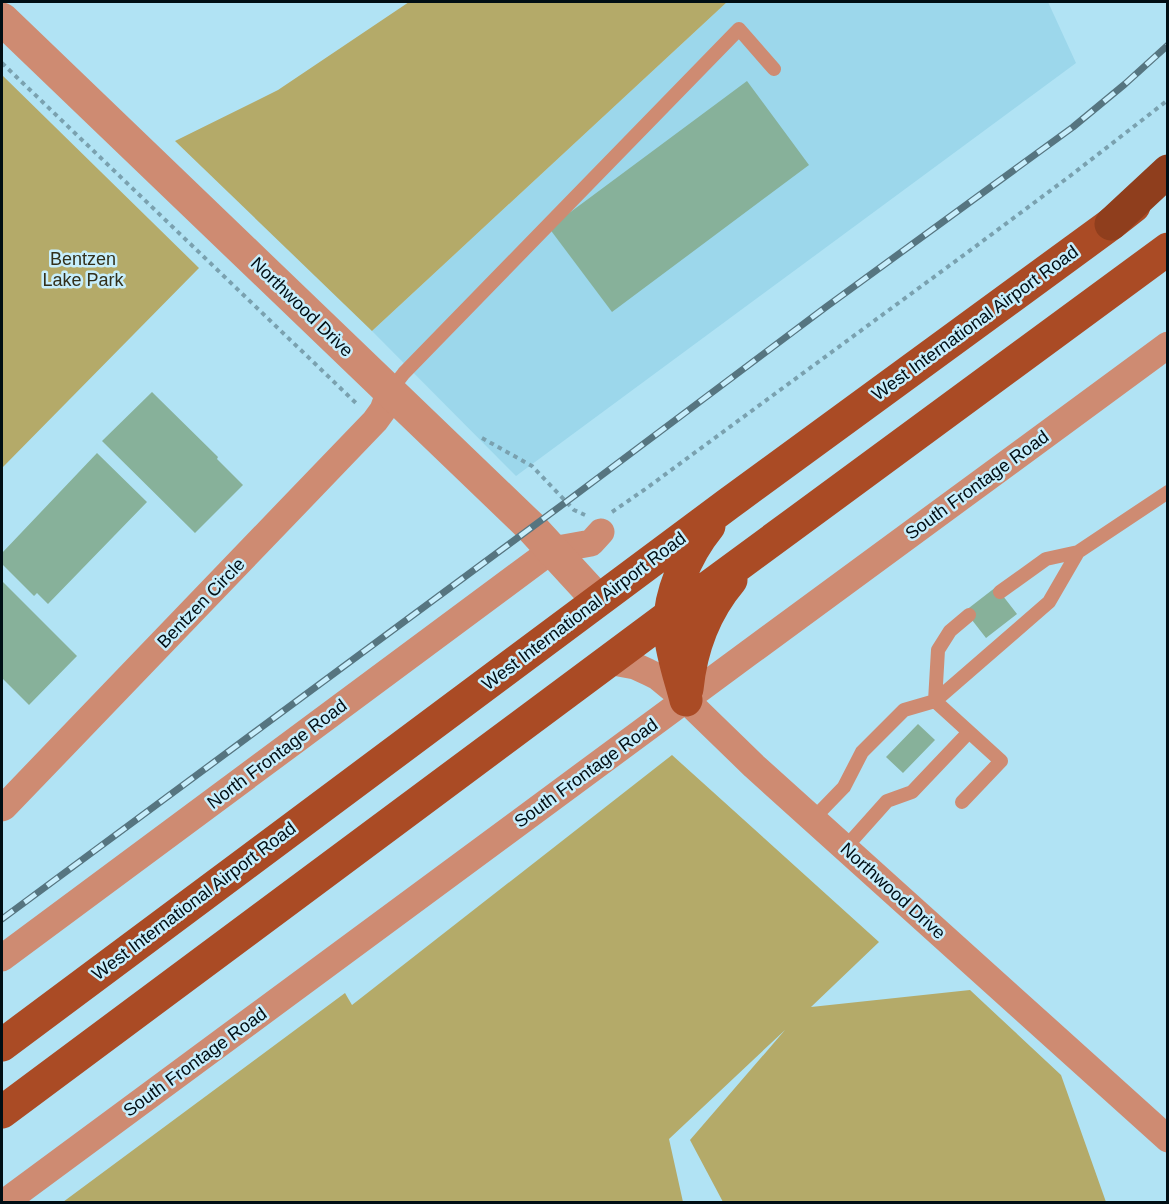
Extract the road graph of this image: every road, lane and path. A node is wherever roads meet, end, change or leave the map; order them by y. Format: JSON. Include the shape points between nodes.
{"nodes":[{"id":1,"x":2,"y":19,"type":"edge"},
{"id":2,"x":2,"y":63,"type":"edge"},
{"id":3,"x":774,"y":69,"type":"dead end"},
{"id":4,"x":1167,"y":100,"type":"edge"},
{"id":5,"x":1167,"y":171,"type":"edge"},
{"id":6,"x":1167,"y":178,"type":"edge"},
{"id":7,"x":1111,"y":224,"type":"junction"},
{"id":8,"x":1167,"y":249,"type":"edge"},
{"id":9,"x":1167,"y":345,"type":"edge"},
{"id":10,"x":390,"y":391,"type":"junction"},
{"id":11,"x":375,"y":422,"type":"junction"},
{"id":12,"x":472,"y":433,"type":"dead end"},
{"id":13,"x":1167,"y":492,"type":"edge"},
{"id":14,"x":728,"y":504,"type":"junction"},
{"id":15,"x":600,"y":521,"type":"junction"},
{"id":16,"x":773,"y":540,"type":"junction"},
{"id":17,"x":552,"y":550,"type":"junction"},
{"id":18,"x":1078,"y":552,"type":"junction"},
{"id":19,"x":1000,"y":592,"type":"dead end"},
{"id":20,"x":598,"y":600,"type":"junction"},
{"id":21,"x":969,"y":615,"type":"dead end"},
{"id":22,"x":669,"y":616,"type":"junction"},
{"id":23,"x":608,"y":661,"type":"junction"},
{"id":24,"x":686,"y":699,"type":"junction"},
{"id":25,"x":935,"y":701,"type":"junction"},
{"id":26,"x":969,"y":732,"type":"junction"},
{"id":27,"x":962,"y":802,"type":"dead end"},
{"id":28,"x":2,"y":808,"type":"edge"},
{"id":29,"x":813,"y":819,"type":"junction"},
{"id":30,"x":845,"y":848,"type":"junction"},
{"id":31,"x":2,"y":958,"type":"edge"},
{"id":32,"x":2,"y":1046,"type":"edge"},
{"id":33,"x":2,"y":1112,"type":"edge"},
{"id":34,"x":1167,"y":1139,"type":"edge"},
{"id":35,"x":5,"y":1203,"type":"edge"}],
"edges":[{"from":1,"to":10,"type":"street","name":"Northwood Drive"},
{"from":2,"to":11,"type":"path"},
{"from":3,"to":10,"type":"lane","via":[[739,29]]},
{"from":4,"to":15,"type":"path","via":[[972,249]]},
{"from":5,"to":7,"type":"highway"},
{"from":6,"to":7,"type":"main road","name":"West International Airport Road"},
{"from":7,"to":14,"type":"main road","name":"West International Airport Road"},
{"from":8,"to":16,"type":"main road"},
{"from":9,"to":24,"type":"street","name":"South Frontage Road"},
{"from":10,"to":11,"type":"street","name":"Bentzen Circle"},
{"from":10,"to":17,"type":"street","name":"Northwood Drive"},
{"from":11,"to":28,"type":"street","name":"Bentzen Circle"},
{"from":12,"to":15,"type":"path","via":[[532,466],[574,510]]},
{"from":13,"to":18,"type":"lane"},
{"from":14,"to":20,"type":"main road","name":"West International Airport Road"},
{"from":14,"to":22,"type":"main road","via":[[702,534],[687,560]]},
{"from":15,"to":17,"type":"street","via":[[591,543]]},
{"from":16,"to":22,"type":"main road"},
{"from":16,"to":24,"type":"main road","via":[[735,575],[709,612],[692,653]]},
{"from":17,"to":20,"type":"street","name":"Northwood Drive"},
{"from":17,"to":31,"type":"street","name":"North Frontage Road"},
{"from":18,"to":19,"type":"lane","via":[[1046,559]]},
{"from":18,"to":25,"type":"lane","via":[[1049,602]]},
{"from":20,"to":32,"type":"main road","name":"West International Airport Road"},
{"from":21,"to":25,"type":"lane","via":[[950,631],[938,650]]},
{"from":22,"to":23,"type":"main road"},
{"from":22,"to":24,"type":"main road","via":[[673,651]]},
{"from":23,"to":24,"type":"street","name":"Northwood Drive","via":[[648,672]]},
{"from":23,"to":33,"type":"main road"},
{"from":24,"to":29,"type":"street","name":"Northwood Drive"},
{"from":24,"to":35,"type":"street","name":"South Frontage Road"},
{"from":25,"to":26,"type":"lane"},
{"from":25,"to":29,"type":"lane","via":[[904,710],[862,752],[844,787]]},
{"from":26,"to":27,"type":"lane","via":[[1001,761]]},
{"from":26,"to":30,"type":"lane","via":[[912,792],[887,801]]},
{"from":29,"to":30,"type":"street","name":"Northwood Drive"},
{"from":30,"to":34,"type":"street","name":"Northwood Drive"}]}
